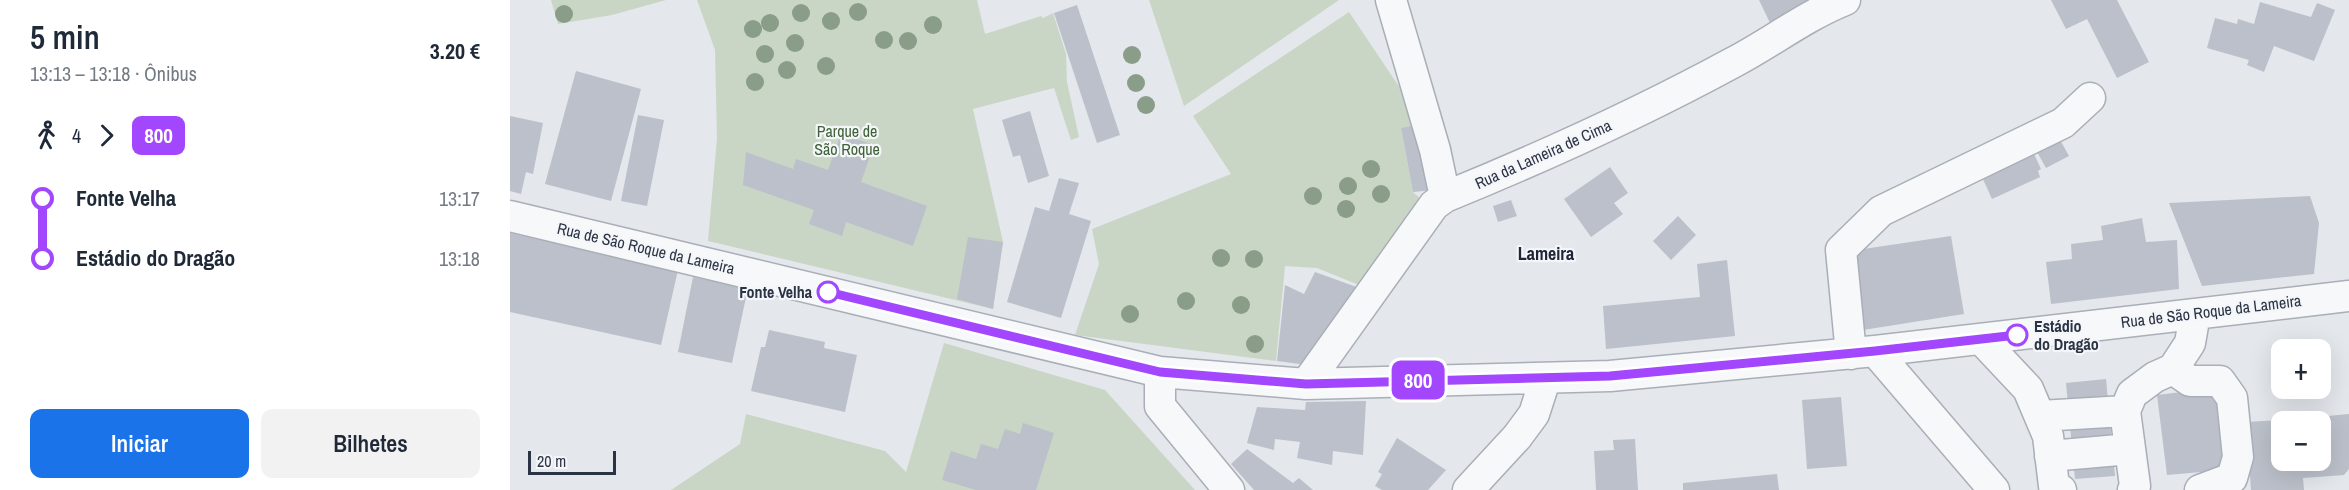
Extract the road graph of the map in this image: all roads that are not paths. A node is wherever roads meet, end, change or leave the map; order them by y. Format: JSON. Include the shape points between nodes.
{"nodes":[{"id":1,"x":1391,"y":0,"type":"edge"},
{"id":2,"x":1845,"y":0,"type":"edge"},
{"id":3,"x":2090,"y":98,"type":"dead end"},
{"id":4,"x":1445,"y":197,"type":"junction"},
{"id":5,"x":510,"y":216,"type":"edge"},
{"id":6,"x":2349,"y":296,"type":"edge"},
{"id":7,"x":2194,"y":314,"type":"junction"},
{"id":8,"x":1981,"y":339,"type":"junction"},
{"id":9,"x":1863,"y":353,"type":"junction"},
{"id":10,"x":2173,"y":369,"type":"junction"},
{"id":11,"x":1160,"y":372,"type":"junction"},
{"id":12,"x":1545,"y":380,"type":"junction"},
{"id":13,"x":1306,"y":384,"type":"junction"},
{"id":14,"x":2125,"y":411,"type":"junction"},
{"id":15,"x":2040,"y":416,"type":"junction"},
{"id":16,"x":2130,"y":449,"type":"junction"},
{"id":17,"x":2050,"y":456,"type":"junction"},
{"id":18,"x":2054,"y":489,"type":"edge"},
{"id":19,"x":1229,"y":490,"type":"edge"},
{"id":20,"x":1468,"y":490,"type":"edge"},
{"id":21,"x":1994,"y":490,"type":"edge"},
{"id":22,"x":2133,"y":490,"type":"edge"},
{"id":23,"x":2200,"y":490,"type":"edge"}],
"edges":[{"from":1,"to":4,"type":"street"},
{"from":2,"to":4,"type":"street","name":"Rua da Lameira de Cima","via":[[1736,62],[1555,152]]},
{"from":3,"to":9,"type":"street","via":[[2063,123],[1881,211],[1841,250]]},
{"from":4,"to":13,"type":"street","name":"Rua da Lameira de Cima","via":[[1434,205]]},
{"from":5,"to":11,"type":"street","name":"Rua de São Roque da Lameira"},
{"from":6,"to":7,"type":"street","name":"Rua de São Roque da Lameira"},
{"from":7,"to":8,"type":"street","name":"Rua de São Roque da Lameira"},
{"from":7,"to":10,"type":"street","via":[[2190,343]]},
{"from":8,"to":9,"type":"street","name":"Rua de São Roque da Lameira"},
{"from":8,"to":15,"type":"street","via":[[2028,389]]},
{"from":9,"to":12,"type":"street","name":"Rua de São Roque da Lameira"},
{"from":9,"to":21,"type":"street"},
{"from":10,"to":14,"type":"street","via":[[2132,394]]},
{"from":10,"to":23,"type":"street","via":[[2190,381],[2220,381],[2232,398],[2238,457],[2232,478]]},
{"from":11,"to":13,"type":"street","name":"Rua de São Roque da Lameira"},
{"from":11,"to":19,"type":"street","via":[[1160,406]]},
{"from":12,"to":13,"type":"street","name":"Rua de São Roque da Lameira","via":[[1482,378]]},
{"from":12,"to":20,"type":"street","via":[[1534,414]]},
{"from":14,"to":15,"type":"street"},
{"from":14,"to":16,"type":"street"},
{"from":15,"to":17,"type":"street"},
{"from":16,"to":17,"type":"street"},
{"from":16,"to":22,"type":"street"},
{"from":17,"to":18,"type":"street"}]}
